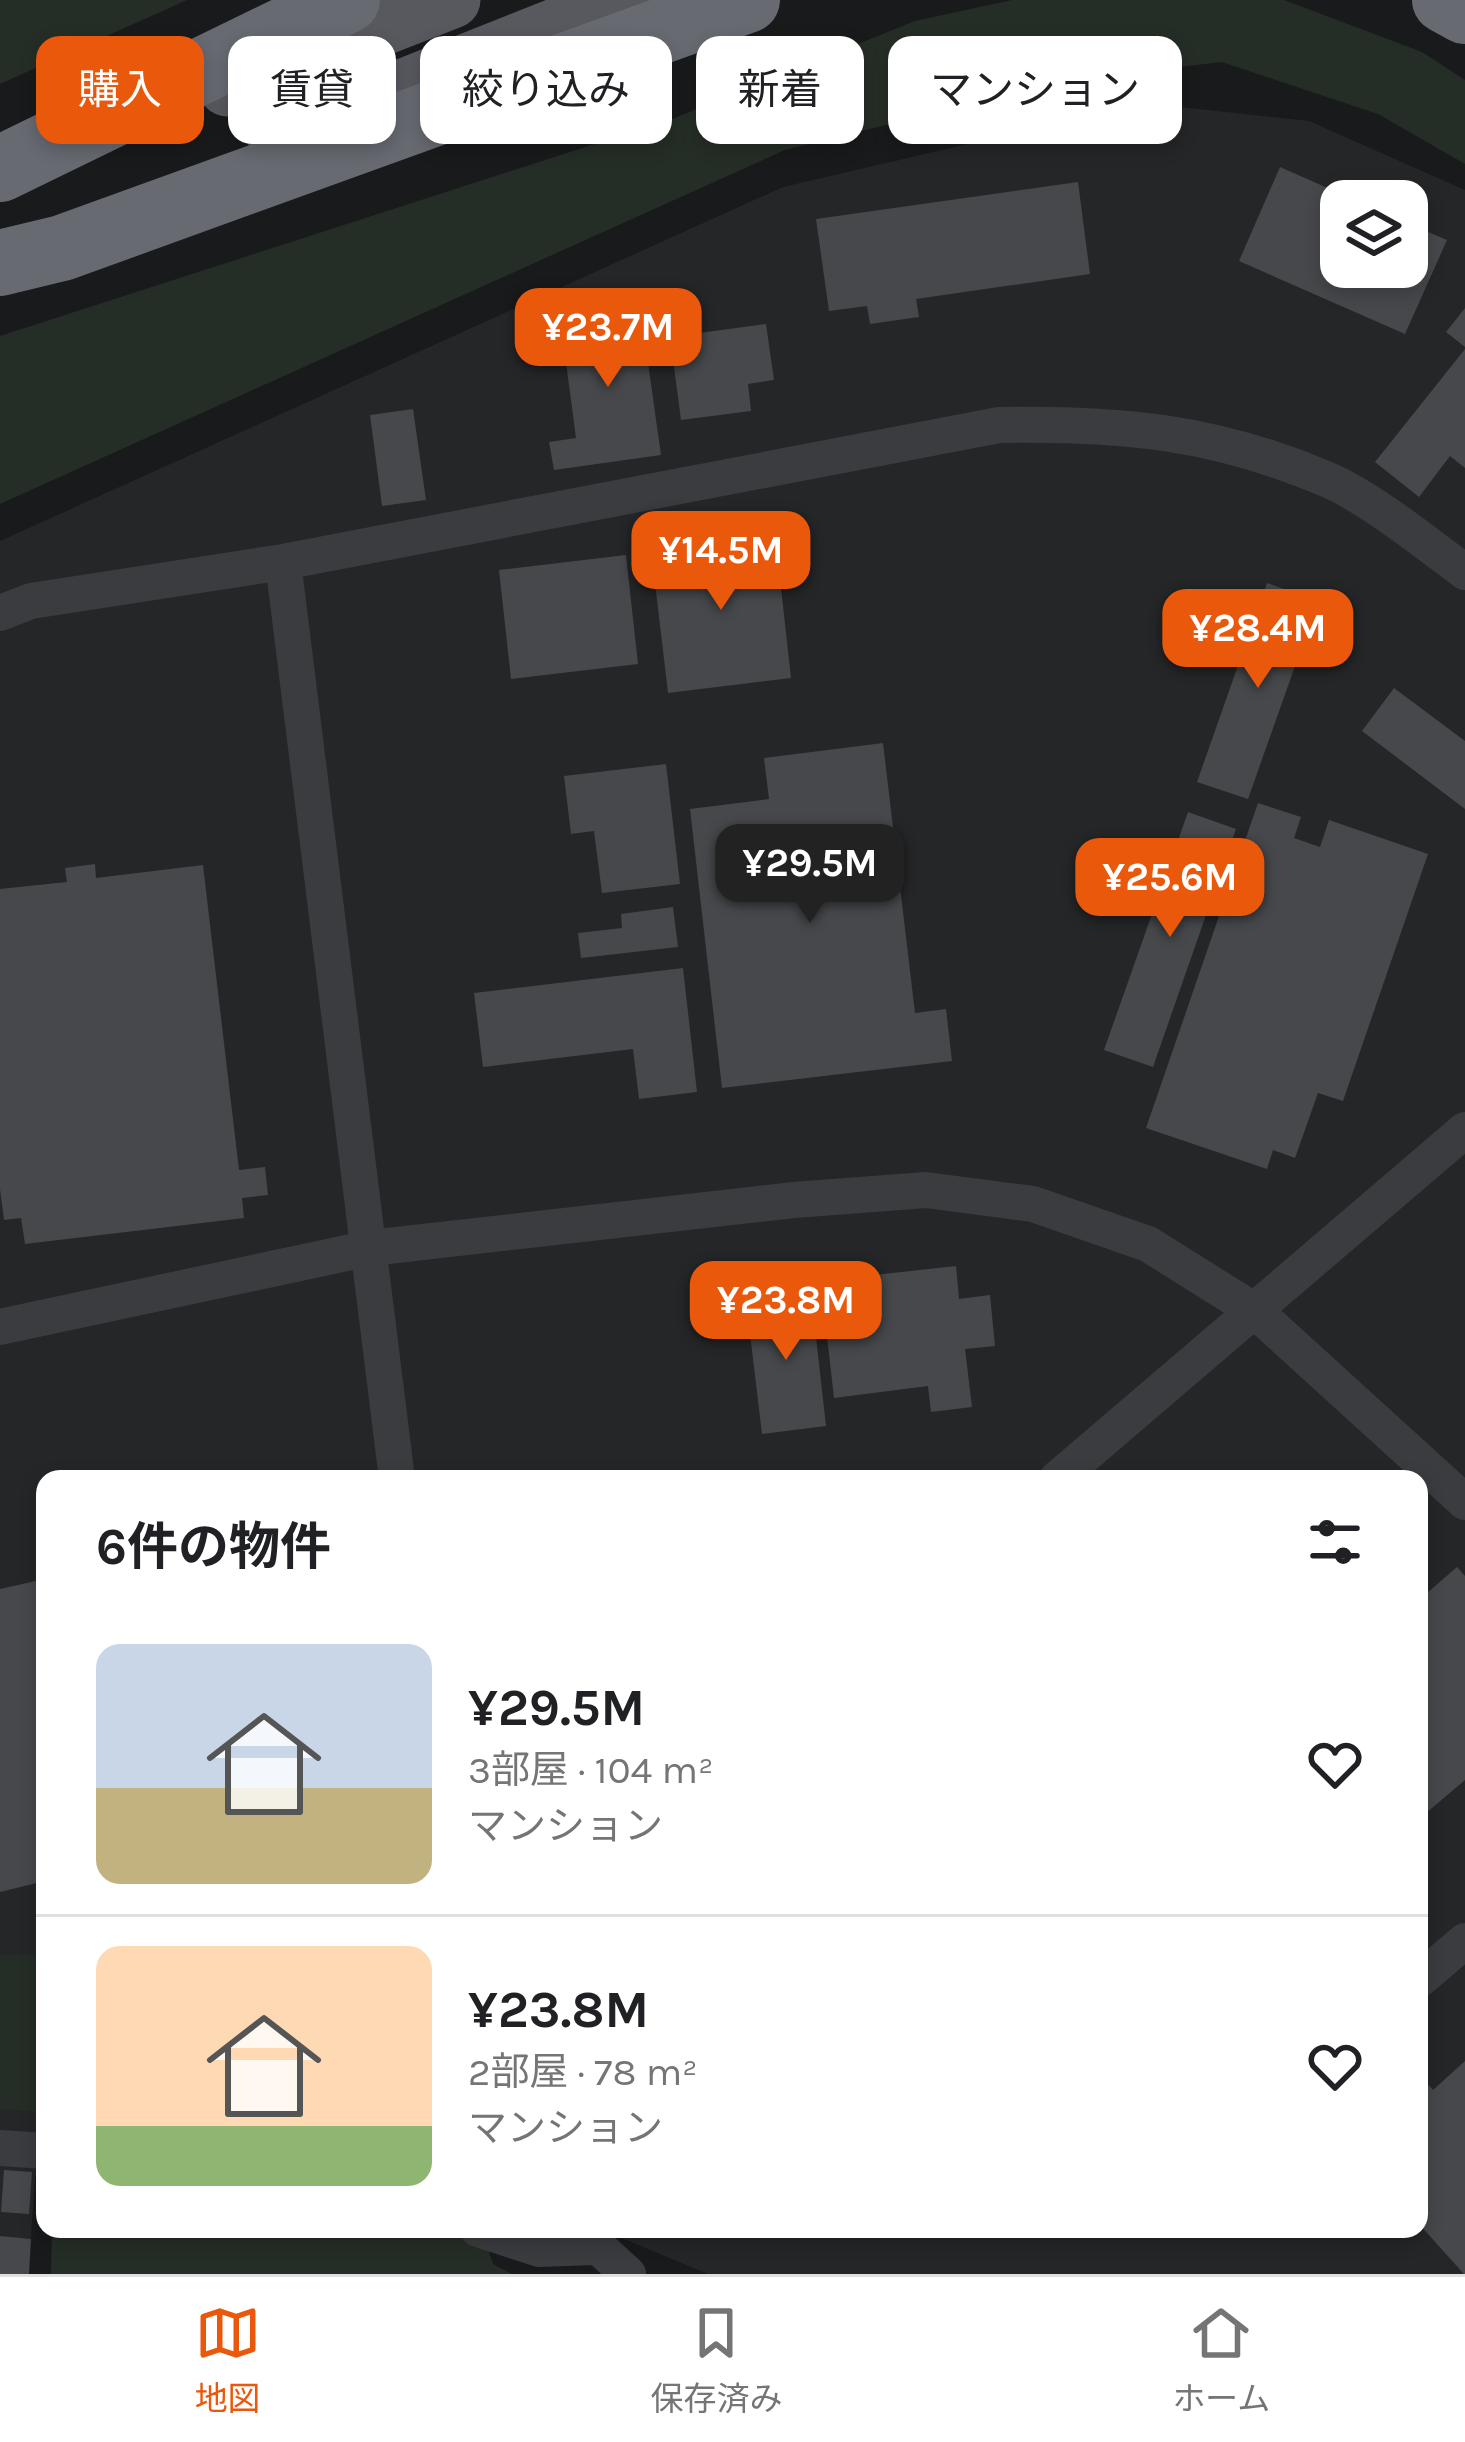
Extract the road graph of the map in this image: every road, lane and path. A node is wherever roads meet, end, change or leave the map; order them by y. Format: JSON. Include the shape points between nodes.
{"nodes":[{"id":1,"x":347,"y":0,"type":"edge"},
{"id":2,"x":452,"y":0,"type":"edge"},
{"id":3,"x":623,"y":0,"type":"edge"},
{"id":4,"x":747,"y":0,"type":"edge"},
{"id":5,"x":1445,"y":0,"type":"edge"},
{"id":6,"x":1465,"y":11,"type":"edge"},
{"id":7,"x":0,"y":174,"type":"edge"},
{"id":8,"x":0,"y":246,"type":"edge"},
{"id":9,"x":0,"y":263,"type":"edge"},
{"id":10,"x":284,"y":562,"type":"junction"},
{"id":11,"x":1465,"y":572,"type":"edge"},
{"id":12,"x":0,"y":613,"type":"edge"},
{"id":13,"x":1465,"y":1130,"type":"edge"},
{"id":14,"x":370,"y":1248,"type":"junction"},
{"id":15,"x":1255,"y":1311,"type":"junction"},
{"id":16,"x":0,"y":1327,"type":"edge"},
{"id":17,"x":396,"y":1470,"type":"edge"},
{"id":18,"x":1068,"y":1470,"type":"edge"},
{"id":19,"x":1465,"y":1502,"type":"edge"},
{"id":20,"x":1465,"y":1941,"type":"edge"},
{"id":21,"x":1428,"y":1973,"type":"edge"},
{"id":22,"x":0,"y":2148,"type":"edge"},
{"id":23,"x":36,"y":2150,"type":"edge"},
{"id":24,"x":505,"y":2238,"type":"edge"},
{"id":25,"x":587,"y":2238,"type":"edge"},
{"id":26,"x":628,"y":2274,"type":"edge"}],
"edges":[{"from":1,"to":7,"type":"highway"},
{"from":2,"to":7,"type":"main road"},
{"from":3,"to":8,"type":"main road"},
{"from":4,"to":9,"type":"highway","via":[[62,248]]},
{"from":5,"to":6,"type":"highway"},
{"from":10,"to":11,"type":"street","via":[[999,425],[1094,423],[1200,437],[1330,480]]},
{"from":10,"to":12,"type":"street","via":[[31,601]]},
{"from":10,"to":14,"type":"street"},
{"from":13,"to":15,"type":"street"},
{"from":14,"to":15,"type":"street","via":[[926,1190],[1033,1204],[1148,1244]]},
{"from":14,"to":16,"type":"street"},
{"from":14,"to":17,"type":"street"},
{"from":15,"to":18,"type":"street"},
{"from":15,"to":19,"type":"street"},
{"from":20,"to":21,"type":"street"},
{"from":22,"to":23,"type":"street"},
{"from":24,"to":25,"type":"street","via":[[539,2249]]},
{"from":25,"to":26,"type":"street"}]}
